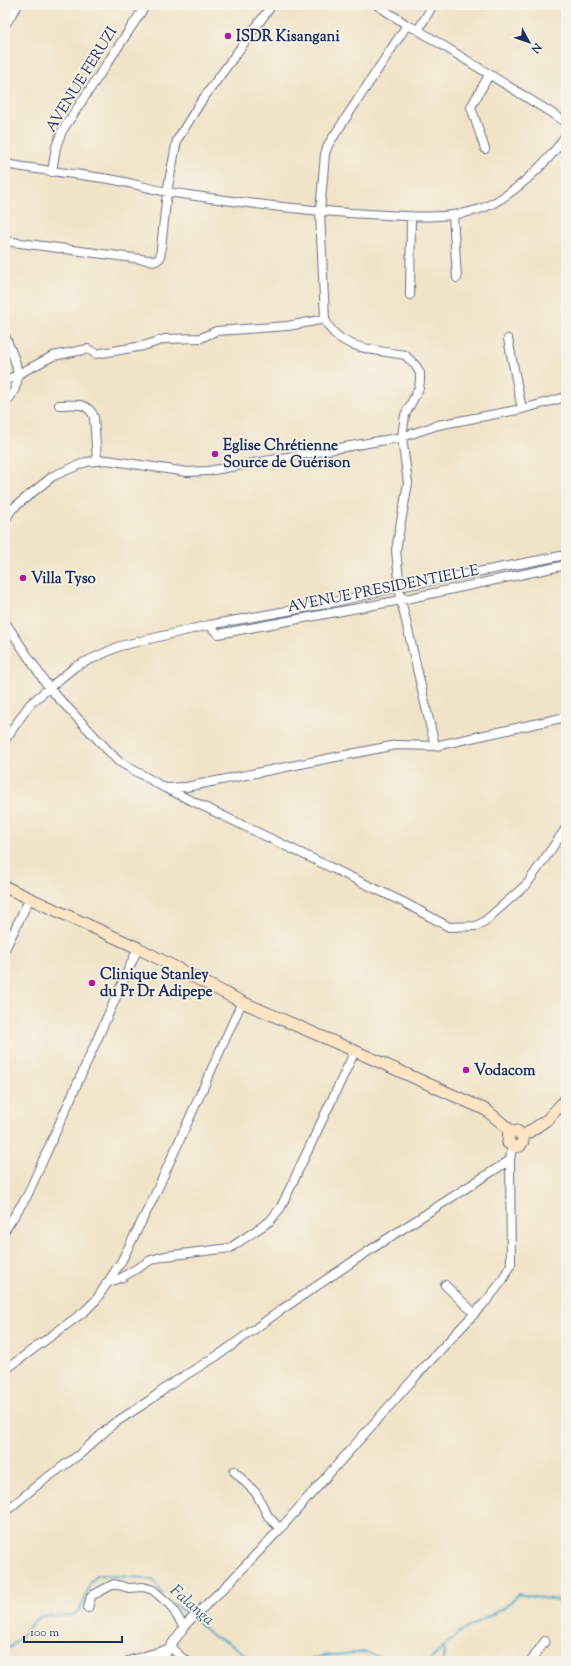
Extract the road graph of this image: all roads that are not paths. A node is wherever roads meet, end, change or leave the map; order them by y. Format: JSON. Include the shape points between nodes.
{"nodes":[{"id":1,"x":18,"y":5,"type":"edge"},
{"id":2,"x":146,"y":5,"type":"edge"},
{"id":3,"x":272,"y":5,"type":"edge"},
{"id":4,"x":378,"y":5,"type":"edge"},
{"id":5,"x":433,"y":5,"type":"edge"},
{"id":6,"x":5,"y":25,"type":"edge"},
{"id":7,"x":407,"y":25,"type":"junction"},
{"id":8,"x":418,"y":30,"type":"junction"},
{"id":9,"x":489,"y":75,"type":"junction"},
{"id":10,"x":566,"y":122,"type":"edge"},
{"id":11,"x":566,"y":135,"type":"edge"},
{"id":12,"x":485,"y":149,"type":"dead end"},
{"id":13,"x":5,"y":164,"type":"edge"},
{"id":14,"x":52,"y":172,"type":"junction"},
{"id":15,"x":167,"y":192,"type":"junction"},
{"id":16,"x":320,"y":212,"type":"junction"},
{"id":17,"x":453,"y":215,"type":"junction"},
{"id":18,"x":411,"y":216,"type":"junction"},
{"id":19,"x":5,"y":242,"type":"edge"},
{"id":20,"x":456,"y":278,"type":"dead end"},
{"id":21,"x":410,"y":295,"type":"dead end"},
{"id":22,"x":325,"y":319,"type":"junction"},
{"id":23,"x":5,"y":336,"type":"edge"},
{"id":24,"x":508,"y":339,"type":"dead end"},
{"id":25,"x":19,"y":374,"type":"junction"},
{"id":26,"x":5,"y":382,"type":"edge"},
{"id":27,"x":566,"y":397,"type":"edge"},
{"id":28,"x":5,"y":404,"type":"edge"},
{"id":29,"x":59,"y":405,"type":"dead end"},
{"id":30,"x":522,"y":409,"type":"junction"},
{"id":31,"x":402,"y":437,"type":"junction"},
{"id":32,"x":97,"y":460,"type":"junction"},
{"id":33,"x":6,"y":516,"type":"edge"},
{"id":34,"x":566,"y":555,"type":"edge"},
{"id":35,"x":566,"y":565,"type":"edge"},
{"id":36,"x":399,"y":587,"type":"junction"},
{"id":37,"x":400,"y":600,"type":"junction"},
{"id":38,"x":326,"y":604,"type":"junction"},
{"id":39,"x":326,"y":614,"type":"junction"},
{"id":40,"x":5,"y":622,"type":"edge"},
{"id":41,"x":209,"y":625,"type":"junction"},
{"id":42,"x":49,"y":688,"type":"junction"},
{"id":43,"x":566,"y":716,"type":"edge"},
{"id":44,"x":5,"y":740,"type":"edge"},
{"id":45,"x":435,"y":746,"type":"junction"},
{"id":46,"x":165,"y":788,"type":"junction"},
{"id":47,"x":566,"y":828,"type":"edge"},
{"id":48,"x":5,"y":887,"type":"edge"},
{"id":49,"x":30,"y":898,"type":"junction"},
{"id":50,"x":138,"y":948,"type":"junction"},
{"id":51,"x":5,"y":949,"type":"edge"},
{"id":52,"x":242,"y":1002,"type":"junction"},
{"id":53,"x":355,"y":1050,"type":"junction"},
{"id":54,"x":566,"y":1099,"type":"edge"},
{"id":55,"x":509,"y":1129,"type":"junction"},
{"id":56,"x":523,"y":1136,"type":"junction"},
{"id":57,"x":512,"y":1147,"type":"junction"},
{"id":58,"x":510,"y":1160,"type":"junction"},
{"id":59,"x":5,"y":1230,"type":"edge"},
{"id":60,"x":106,"y":1283,"type":"junction"},
{"id":61,"x":445,"y":1285,"type":"dead end"},
{"id":62,"x":474,"y":1313,"type":"junction"},
{"id":63,"x":5,"y":1370,"type":"edge"},
{"id":64,"x":234,"y":1472,"type":"dead end"},
{"id":65,"x":5,"y":1512,"type":"edge"},
{"id":66,"x":280,"y":1529,"type":"junction"},
{"id":67,"x":88,"y":1608,"type":"dead end"},
{"id":68,"x":186,"y":1624,"type":"junction"},
{"id":69,"x":545,"y":1641,"type":"dead end"},
{"id":70,"x":169,"y":1648,"type":"junction"},
{"id":71,"x":128,"y":1661,"type":"edge"},
{"id":72,"x":163,"y":1661,"type":"edge"},
{"id":73,"x":186,"y":1661,"type":"edge"},
{"id":74,"x":532,"y":1661,"type":"edge"}],
"edges":[{"from":1,"to":6,"type":"street"},
{"from":2,"to":14,"type":"street","name":"AVENUE FERUZI","via":[[62,131],[56,147]]},
{"from":3,"to":15,"type":"street","via":[[184,127],[174,149]]},
{"from":4,"to":7,"type":"street"},
{"from":5,"to":8,"type":"street"},
{"from":7,"to":8,"type":"street"},
{"from":7,"to":16,"type":"street","via":[[328,145]]},
{"from":8,"to":9,"type":"street"},
{"from":9,"to":10,"type":"street"},
{"from":9,"to":12,"type":"street","via":[[471,107]]},
{"from":11,"to":17,"type":"street","via":[[558,148],[518,186],[478,209]]},
{"from":13,"to":14,"type":"street"},
{"from":14,"to":15,"type":"street","via":[[111,179]]},
{"from":15,"to":16,"type":"street"},
{"from":15,"to":19,"type":"street","via":[[161,254],[156,261]]},
{"from":16,"to":18,"type":"street"},
{"from":16,"to":22,"type":"street"},
{"from":17,"to":18,"type":"street"},
{"from":17,"to":20,"type":"street"},
{"from":18,"to":21,"type":"street"},
{"from":22,"to":25,"type":"street","via":[[288,326],[216,331],[201,338],[165,338],[143,346],[96,354],[88,349],[53,356]]},
{"from":22,"to":31,"type":"street","via":[[329,329],[339,338],[352,344],[405,355],[416,366],[420,373],[419,388],[405,415]]},
{"from":23,"to":25,"type":"street"},
{"from":24,"to":30,"type":"street"},
{"from":25,"to":26,"type":"street"},
{"from":25,"to":28,"type":"street","via":[[16,387]]},
{"from":27,"to":30,"type":"street"},
{"from":29,"to":32,"type":"street","via":[[83,405],[92,412]]},
{"from":30,"to":31,"type":"street","via":[[438,425]]},
{"from":31,"to":32,"type":"street","via":[[208,471],[187,472]]},
{"from":31,"to":36,"type":"street","via":[[408,483],[397,545]]},
{"from":32,"to":33,"type":"street","via":[[53,476]]},
{"from":34,"to":36,"type":"street","name":"AVENUE PRESIDENTIELLE"},
{"from":35,"to":37,"type":"street","name":"AVENUE PRESIDENTIELLE"},
{"from":36,"to":37,"type":"street"},
{"from":36,"to":38,"type":"street","name":"AVENUE PRESIDENTIELLE"},
{"from":37,"to":39,"type":"street","name":"AVENUE PRESIDENTIELLE"},
{"from":37,"to":45,"type":"street"},
{"from":38,"to":39,"type":"street"},
{"from":38,"to":41,"type":"street","name":"AVENUE PRESIDENTIELLE"},
{"from":39,"to":41,"type":"street","name":"AVENUE PRESIDENTIELLE","via":[[218,634]]},
{"from":40,"to":42,"type":"street"},
{"from":41,"to":42,"type":"street","name":"AVENUE PRESIDENTIELLE","via":[[120,646],[76,666]]},
{"from":42,"to":44,"type":"street","name":"AVENUE PRESIDENTIELLE","via":[[30,704]]},
{"from":42,"to":46,"type":"street","via":[[118,760]]},
{"from":43,"to":45,"type":"street"},
{"from":45,"to":46,"type":"street","via":[[396,744],[194,786]]},
{"from":46,"to":47,"type":"street","via":[[449,926],[476,926],[485,921],[527,884]]},
{"from":48,"to":49,"type":"street"},
{"from":49,"to":50,"type":"street"},
{"from":49,"to":51,"type":"street"},
{"from":50,"to":52,"type":"street"},
{"from":50,"to":59,"type":"street","via":[[27,1196]]},
{"from":52,"to":53,"type":"street"},
{"from":52,"to":60,"type":"street","via":[[153,1198],[121,1262]]},
{"from":53,"to":55,"type":"street","via":[[486,1110]]},
{"from":53,"to":60,"type":"street","via":[[281,1207],[270,1221],[230,1248],[165,1256],[151,1260],[121,1278]]},
{"from":54,"to":56,"type":"street","via":[[548,1120]]},
{"from":55,"to":56,"type":"street","via":[[510,1132],[517,1131]]},
{"from":55,"to":57,"type":"street","via":[[507,1140]]},
{"from":56,"to":57,"type":"street","via":[[522,1144]]},
{"from":57,"to":58,"type":"street"},
{"from":58,"to":62,"type":"street","via":[[511,1264],[502,1281]]},
{"from":58,"to":65,"type":"street","via":[[379,1244],[113,1424],[80,1454],[40,1482]]},
{"from":60,"to":63,"type":"street","via":[[96,1300],[85,1311]]},
{"from":61,"to":62,"type":"street"},
{"from":62,"to":66,"type":"street"},
{"from":64,"to":66,"type":"street","via":[[256,1493],[268,1516]]},
{"from":66,"to":68,"type":"street"},
{"from":67,"to":68,"type":"street","via":[[91,1596],[114,1584],[129,1588],[143,1586],[162,1597]]},
{"from":68,"to":70,"type":"street"},
{"from":69,"to":74,"type":"street"},
{"from":70,"to":71,"type":"street"},
{"from":70,"to":72,"type":"street"},
{"from":70,"to":73,"type":"street"}]}
